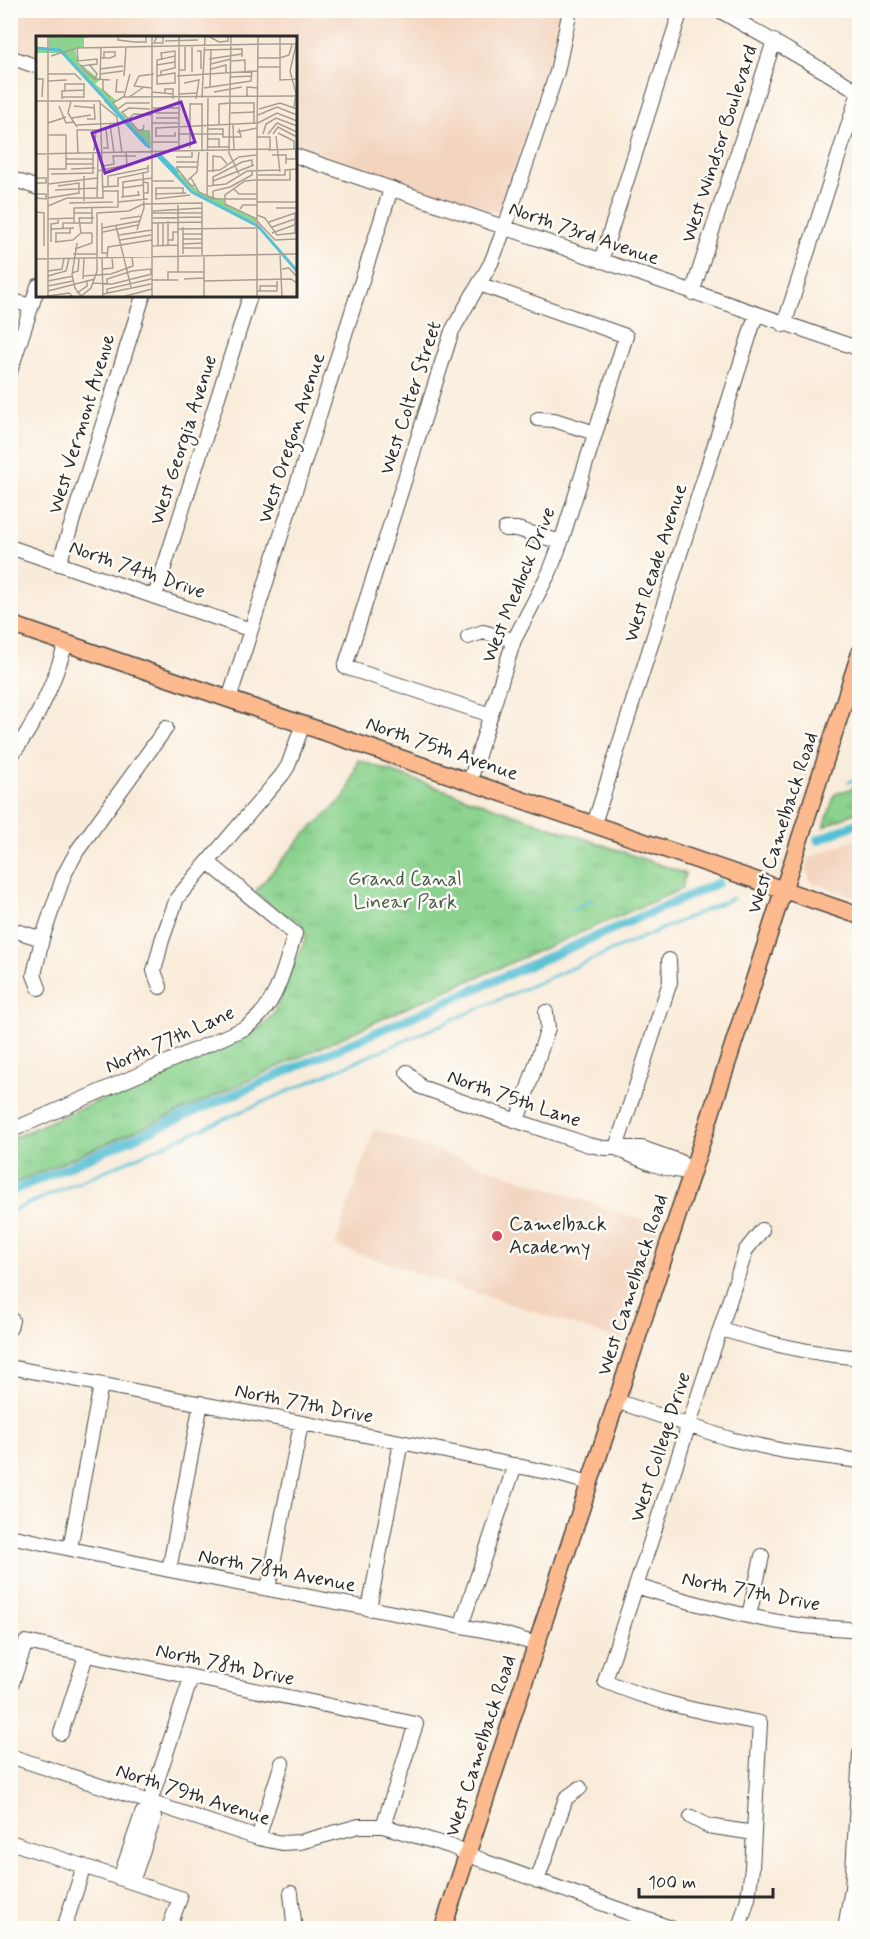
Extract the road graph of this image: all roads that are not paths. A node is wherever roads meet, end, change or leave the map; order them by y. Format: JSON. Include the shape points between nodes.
{"nodes":[{"id":1,"x":570,"y":10,"type":"edge"},
{"id":2,"x":681,"y":10,"type":"edge"},
{"id":3,"x":719,"y":10,"type":"edge"},
{"id":4,"x":774,"y":41,"type":"junction"},
{"id":5,"x":10,"y":57,"type":"edge"},
{"id":6,"x":36,"y":66,"type":"edge"},
{"id":7,"x":859,"y":90,"type":"edge"},
{"id":8,"x":297,"y":156,"type":"edge"},
{"id":9,"x":10,"y":178,"type":"edge"},
{"id":10,"x":36,"y":187,"type":"edge"},
{"id":11,"x":391,"y":189,"type":"junction"},
{"id":12,"x":505,"y":227,"type":"junction"},
{"id":13,"x":601,"y":261,"type":"junction"},
{"id":14,"x":479,"y":284,"type":"junction"},
{"id":15,"x":36,"y":292,"type":"edge"},
{"id":16,"x":692,"y":293,"type":"junction"},
{"id":17,"x":143,"y":297,"type":"edge"},
{"id":18,"x":250,"y":297,"type":"edge"},
{"id":19,"x":10,"y":300,"type":"edge"},
{"id":20,"x":31,"y":306,"type":"junction"},
{"id":21,"x":756,"y":315,"type":"junction"},
{"id":22,"x":784,"y":325,"type":"junction"},
{"id":23,"x":860,"y":349,"type":"edge"},
{"id":24,"x":10,"y":372,"type":"edge"},
{"id":25,"x":538,"y":419,"type":"dead end"},
{"id":26,"x":595,"y":433,"type":"junction"},
{"id":27,"x":505,"y":529,"type":"dead end"},
{"id":28,"x":561,"y":542,"type":"junction"},
{"id":29,"x":10,"y":547,"type":"edge"},
{"id":30,"x":58,"y":564,"type":"junction"},
{"id":31,"x":155,"y":596,"type":"junction"},
{"id":32,"x":10,"y":624,"type":"edge"},
{"id":33,"x":251,"y":630,"type":"junction"},
{"id":34,"x":468,"y":637,"type":"dead end"},
{"id":35,"x":514,"y":640,"type":"junction"},
{"id":36,"x":66,"y":643,"type":"junction"},
{"id":37,"x":860,"y":653,"type":"edge"},
{"id":38,"x":229,"y":699,"type":"junction"},
{"id":39,"x":491,"y":715,"type":"junction"},
{"id":40,"x":303,"y":724,"type":"junction"},
{"id":41,"x":166,"y":728,"type":"dead end"},
{"id":42,"x":10,"y":757,"type":"edge"},
{"id":43,"x":470,"y":781,"type":"junction"},
{"id":44,"x":594,"y":824,"type":"junction"},
{"id":45,"x":208,"y":862,"type":"junction"},
{"id":46,"x":784,"y":890,"type":"junction"},
{"id":47,"x":860,"y":916,"type":"edge"},
{"id":48,"x":10,"y":929,"type":"edge"},
{"id":49,"x":42,"y":939,"type":"junction"},
{"id":50,"x":669,"y":960,"type":"dead end"},
{"id":51,"x":160,"y":987,"type":"dead end"},
{"id":52,"x":39,"y":988,"type":"dead end"},
{"id":53,"x":546,"y":1012,"type":"dead end"},
{"id":54,"x":407,"y":1072,"type":"dead end"},
{"id":55,"x":517,"y":1121,"type":"junction"},
{"id":56,"x":10,"y":1131,"type":"edge"},
{"id":57,"x":616,"y":1148,"type":"junction"},
{"id":58,"x":692,"y":1172,"type":"junction"},
{"id":59,"x":762,"y":1230,"type":"dead end"},
{"id":60,"x":721,"y":1329,"type":"junction"},
{"id":61,"x":860,"y":1358,"type":"edge"},
{"id":62,"x":10,"y":1367,"type":"edge"},
{"id":63,"x":101,"y":1385,"type":"junction"},
{"id":64,"x":616,"y":1401,"type":"junction"},
{"id":65,"x":201,"y":1404,"type":"junction"},
{"id":66,"x":301,"y":1424,"type":"junction"},
{"id":67,"x":689,"y":1425,"type":"junction"},
{"id":68,"x":401,"y":1442,"type":"junction"},
{"id":69,"x":860,"y":1461,"type":"edge"},
{"id":70,"x":515,"y":1465,"type":"junction"},
{"id":71,"x":589,"y":1483,"type":"junction"},
{"id":72,"x":10,"y":1536,"type":"edge"},
{"id":73,"x":70,"y":1548,"type":"junction"},
{"id":74,"x":762,"y":1556,"type":"dead end"},
{"id":75,"x":169,"y":1570,"type":"junction"},
{"id":76,"x":636,"y":1586,"type":"junction"},
{"id":77,"x":268,"y":1589,"type":"junction"},
{"id":78,"x":369,"y":1609,"type":"junction"},
{"id":79,"x":749,"y":1616,"type":"junction"},
{"id":80,"x":461,"y":1626,"type":"junction"},
{"id":81,"x":860,"y":1630,"type":"edge"},
{"id":82,"x":536,"y":1644,"type":"junction"},
{"id":83,"x":86,"y":1656,"type":"junction"},
{"id":84,"x":190,"y":1678,"type":"junction"},
{"id":85,"x":10,"y":1689,"type":"edge"},
{"id":86,"x":61,"y":1733,"type":"dead end"},
{"id":87,"x":860,"y":1753,"type":"edge"},
{"id":88,"x":10,"y":1756,"type":"edge"},
{"id":89,"x":282,"y":1763,"type":"dead end"},
{"id":90,"x":580,"y":1788,"type":"dead end"},
{"id":91,"x":150,"y":1802,"type":"junction"},
{"id":92,"x":691,"y":1817,"type":"dead end"},
{"id":93,"x":383,"y":1826,"type":"junction"},
{"id":94,"x":754,"y":1833,"type":"junction"},
{"id":95,"x":258,"y":1838,"type":"junction"},
{"id":96,"x":10,"y":1842,"type":"edge"},
{"id":97,"x":468,"y":1853,"type":"junction"},
{"id":98,"x":84,"y":1866,"type":"junction"},
{"id":99,"x":126,"y":1880,"type":"junction"},
{"id":100,"x":537,"y":1881,"type":"junction"},
{"id":101,"x":291,"y":1893,"type":"dead end"},
{"id":102,"x":63,"y":1929,"type":"edge"},
{"id":103,"x":169,"y":1929,"type":"edge"},
{"id":104,"x":292,"y":1929,"type":"edge"},
{"id":105,"x":442,"y":1929,"type":"edge"},
{"id":106,"x":671,"y":1929,"type":"edge"},
{"id":107,"x":739,"y":1929,"type":"edge"},
{"id":108,"x":845,"y":1929,"type":"edge"}],
"edges":[{"from":1,"to":12,"type":"street","name":"West Colter Street","via":[[557,72]]},
{"from":2,"to":13,"type":"street"},
{"from":3,"to":4,"type":"street"},
{"from":4,"to":7,"type":"street"},
{"from":4,"to":16,"type":"street","name":"West Windsor Boulevard"},
{"from":5,"to":6,"type":"street"},
{"from":7,"to":22,"type":"street"},
{"from":8,"to":11,"type":"street","name":"North 73rd Avenue"},
{"from":9,"to":10,"type":"street"},
{"from":11,"to":12,"type":"street","name":"North 73rd Avenue"},
{"from":11,"to":33,"type":"street","name":"West Oregon Avenue"},
{"from":12,"to":13,"type":"street","name":"North 73rd Avenue"},
{"from":12,"to":14,"type":"street","name":"West Colter Street"},
{"from":13,"to":16,"type":"street","name":"North 73rd Avenue"},
{"from":14,"to":26,"type":"street","name":"West Medlock Drive","via":[[626,336]]},
{"from":14,"to":39,"type":"street","name":"West Colter Street","via":[[452,331],[345,667]]},
{"from":15,"to":20,"type":"street"},
{"from":16,"to":21,"type":"street","name":"North 73rd Avenue"},
{"from":17,"to":30,"type":"street","name":"West Vermont Avenue"},
{"from":18,"to":31,"type":"street","name":"West Georgia Avenue"},
{"from":19,"to":20,"type":"street"},
{"from":20,"to":24,"type":"street"},
{"from":21,"to":22,"type":"street","name":"North 73rd Avenue"},
{"from":21,"to":44,"type":"street","name":"West Reade Avenue"},
{"from":22,"to":23,"type":"street","name":"North 73rd Avenue"},
{"from":25,"to":26,"type":"street"},
{"from":26,"to":28,"type":"street","name":"West Medlock Drive"},
{"from":27,"to":28,"type":"street"},
{"from":28,"to":35,"type":"street","name":"West Medlock Drive"},
{"from":29,"to":30,"type":"street","name":"North 74th Drive"},
{"from":30,"to":31,"type":"street","name":"North 74th Drive"},
{"from":31,"to":33,"type":"street","name":"North 74th Drive"},
{"from":32,"to":36,"type":"main road","name":"North 75th Avenue"},
{"from":33,"to":38,"type":"street","name":"West Oregon Avenue"},
{"from":34,"to":35,"type":"street","via":[[483,632]]},
{"from":35,"to":39,"type":"street","name":"West Medlock Drive"},
{"from":36,"to":38,"type":"main road","name":"North 75th Avenue"},
{"from":36,"to":42,"type":"street","via":[[38,716]]},
{"from":37,"to":46,"type":"main road","name":"West Camelback Road"},
{"from":38,"to":40,"type":"main road","name":"North 75th Avenue"},
{"from":39,"to":43,"type":"street","name":"West Medlock Drive"},
{"from":40,"to":43,"type":"main road","name":"North 75th Avenue"},
{"from":40,"to":45,"type":"street","via":[[282,775]]},
{"from":41,"to":49,"type":"street","via":[[77,851],[64,875]]},
{"from":43,"to":44,"type":"main road","name":"North 75th Avenue"},
{"from":44,"to":46,"type":"main road","name":"North 75th Avenue"},
{"from":45,"to":51,"type":"street","via":[[177,898],[171,912],[154,971]]},
{"from":45,"to":56,"type":"street","name":"North 77th Lane","via":[[295,934],[271,1003],[245,1028]]},
{"from":46,"to":47,"type":"main road","name":"North 75th Avenue"},
{"from":46,"to":58,"type":"main road","name":"West Camelback Road"},
{"from":48,"to":49,"type":"street"},
{"from":49,"to":52,"type":"street","via":[[34,975]]},
{"from":50,"to":57,"type":"street","via":[[670,982]]},
{"from":53,"to":55,"type":"street","via":[[548,1028]]},
{"from":54,"to":55,"type":"street","name":"North 75th Lane","via":[[421,1087]]},
{"from":55,"to":57,"type":"street","name":"North 75th Lane","via":[[589,1145]]},
{"from":57,"to":58,"type":"street","name":"North 75th Lane","via":[[672,1170]]},
{"from":58,"to":64,"type":"main road","name":"West Camelback Road"},
{"from":59,"to":60,"type":"street","name":"West College Drive","via":[[746,1250]]},
{"from":60,"to":61,"type":"street","via":[[769,1344]]},
{"from":60,"to":67,"type":"street","name":"West College Drive"},
{"from":62,"to":63,"type":"street","name":"North 77th Drive"},
{"from":63,"to":65,"type":"street","name":"North 77th Drive"},
{"from":63,"to":73,"type":"street"},
{"from":64,"to":67,"type":"street"},
{"from":64,"to":71,"type":"main road","name":"West Camelback Road"},
{"from":65,"to":66,"type":"street","name":"North 77th Drive"},
{"from":65,"to":75,"type":"street"},
{"from":66,"to":68,"type":"street","name":"North 77th Drive"},
{"from":66,"to":77,"type":"street"},
{"from":67,"to":69,"type":"street","via":[[784,1451]]},
{"from":67,"to":76,"type":"street","name":"West College Drive"},
{"from":68,"to":70,"type":"street","name":"North 77th Drive"},
{"from":68,"to":78,"type":"street"},
{"from":70,"to":71,"type":"street","name":"North 77th Drive"},
{"from":70,"to":80,"type":"street"},
{"from":71,"to":82,"type":"main road","name":"West Camelback Road"},
{"from":72,"to":73,"type":"street","name":"North 78th Avenue"},
{"from":73,"to":75,"type":"street","name":"North 78th Avenue"},
{"from":74,"to":79,"type":"street"},
{"from":75,"to":77,"type":"street","name":"North 78th Avenue"},
{"from":76,"to":79,"type":"street","name":"North 77th Drive"},
{"from":76,"to":94,"type":"street","name":"West College Drive","via":[[605,1681],[677,1705],[760,1723]]},
{"from":77,"to":78,"type":"street","name":"North 78th Avenue"},
{"from":78,"to":80,"type":"street","name":"North 78th Avenue"},
{"from":79,"to":81,"type":"street","name":"North 77th Drive","via":[[804,1626]]},
{"from":80,"to":82,"type":"street","name":"North 78th Avenue"},
{"from":82,"to":97,"type":"main road","name":"West Camelback Road"},
{"from":83,"to":84,"type":"street","name":"North 78th Drive"},
{"from":83,"to":85,"type":"street","name":"North 78th Drive","via":[[26,1642]]},
{"from":83,"to":86,"type":"street"},
{"from":84,"to":91,"type":"street"},
{"from":84,"to":93,"type":"street","name":"North 78th Drive","via":[[416,1724]]},
{"from":87,"to":108,"type":"street","via":[[852,1888]]},
{"from":88,"to":91,"type":"street","name":"North 79th Avenue"},
{"from":89,"to":95,"type":"street"},
{"from":90,"to":100,"type":"street","via":[[566,1798]]},
{"from":91,"to":95,"type":"street","name":"North 79th Avenue"},
{"from":91,"to":99,"type":"street","via":[[142,1814]]},
{"from":92,"to":94,"type":"street","via":[[708,1826]]},
{"from":93,"to":95,"type":"street","name":"North 79th Avenue","via":[[359,1826],[300,1842]]},
{"from":93,"to":97,"type":"street","name":"North 79th Avenue"},
{"from":94,"to":107,"type":"street","via":[[748,1898]]},
{"from":96,"to":98,"type":"street"},
{"from":97,"to":100,"type":"street","name":"North 79th Avenue"},
{"from":97,"to":105,"type":"main road","name":"West Camelback Road"},
{"from":98,"to":99,"type":"street"},
{"from":98,"to":102,"type":"street"},
{"from":99,"to":103,"type":"street","via":[[180,1898]]},
{"from":100,"to":106,"type":"street","name":"North 79th Avenue"},
{"from":101,"to":104,"type":"street"}]}
